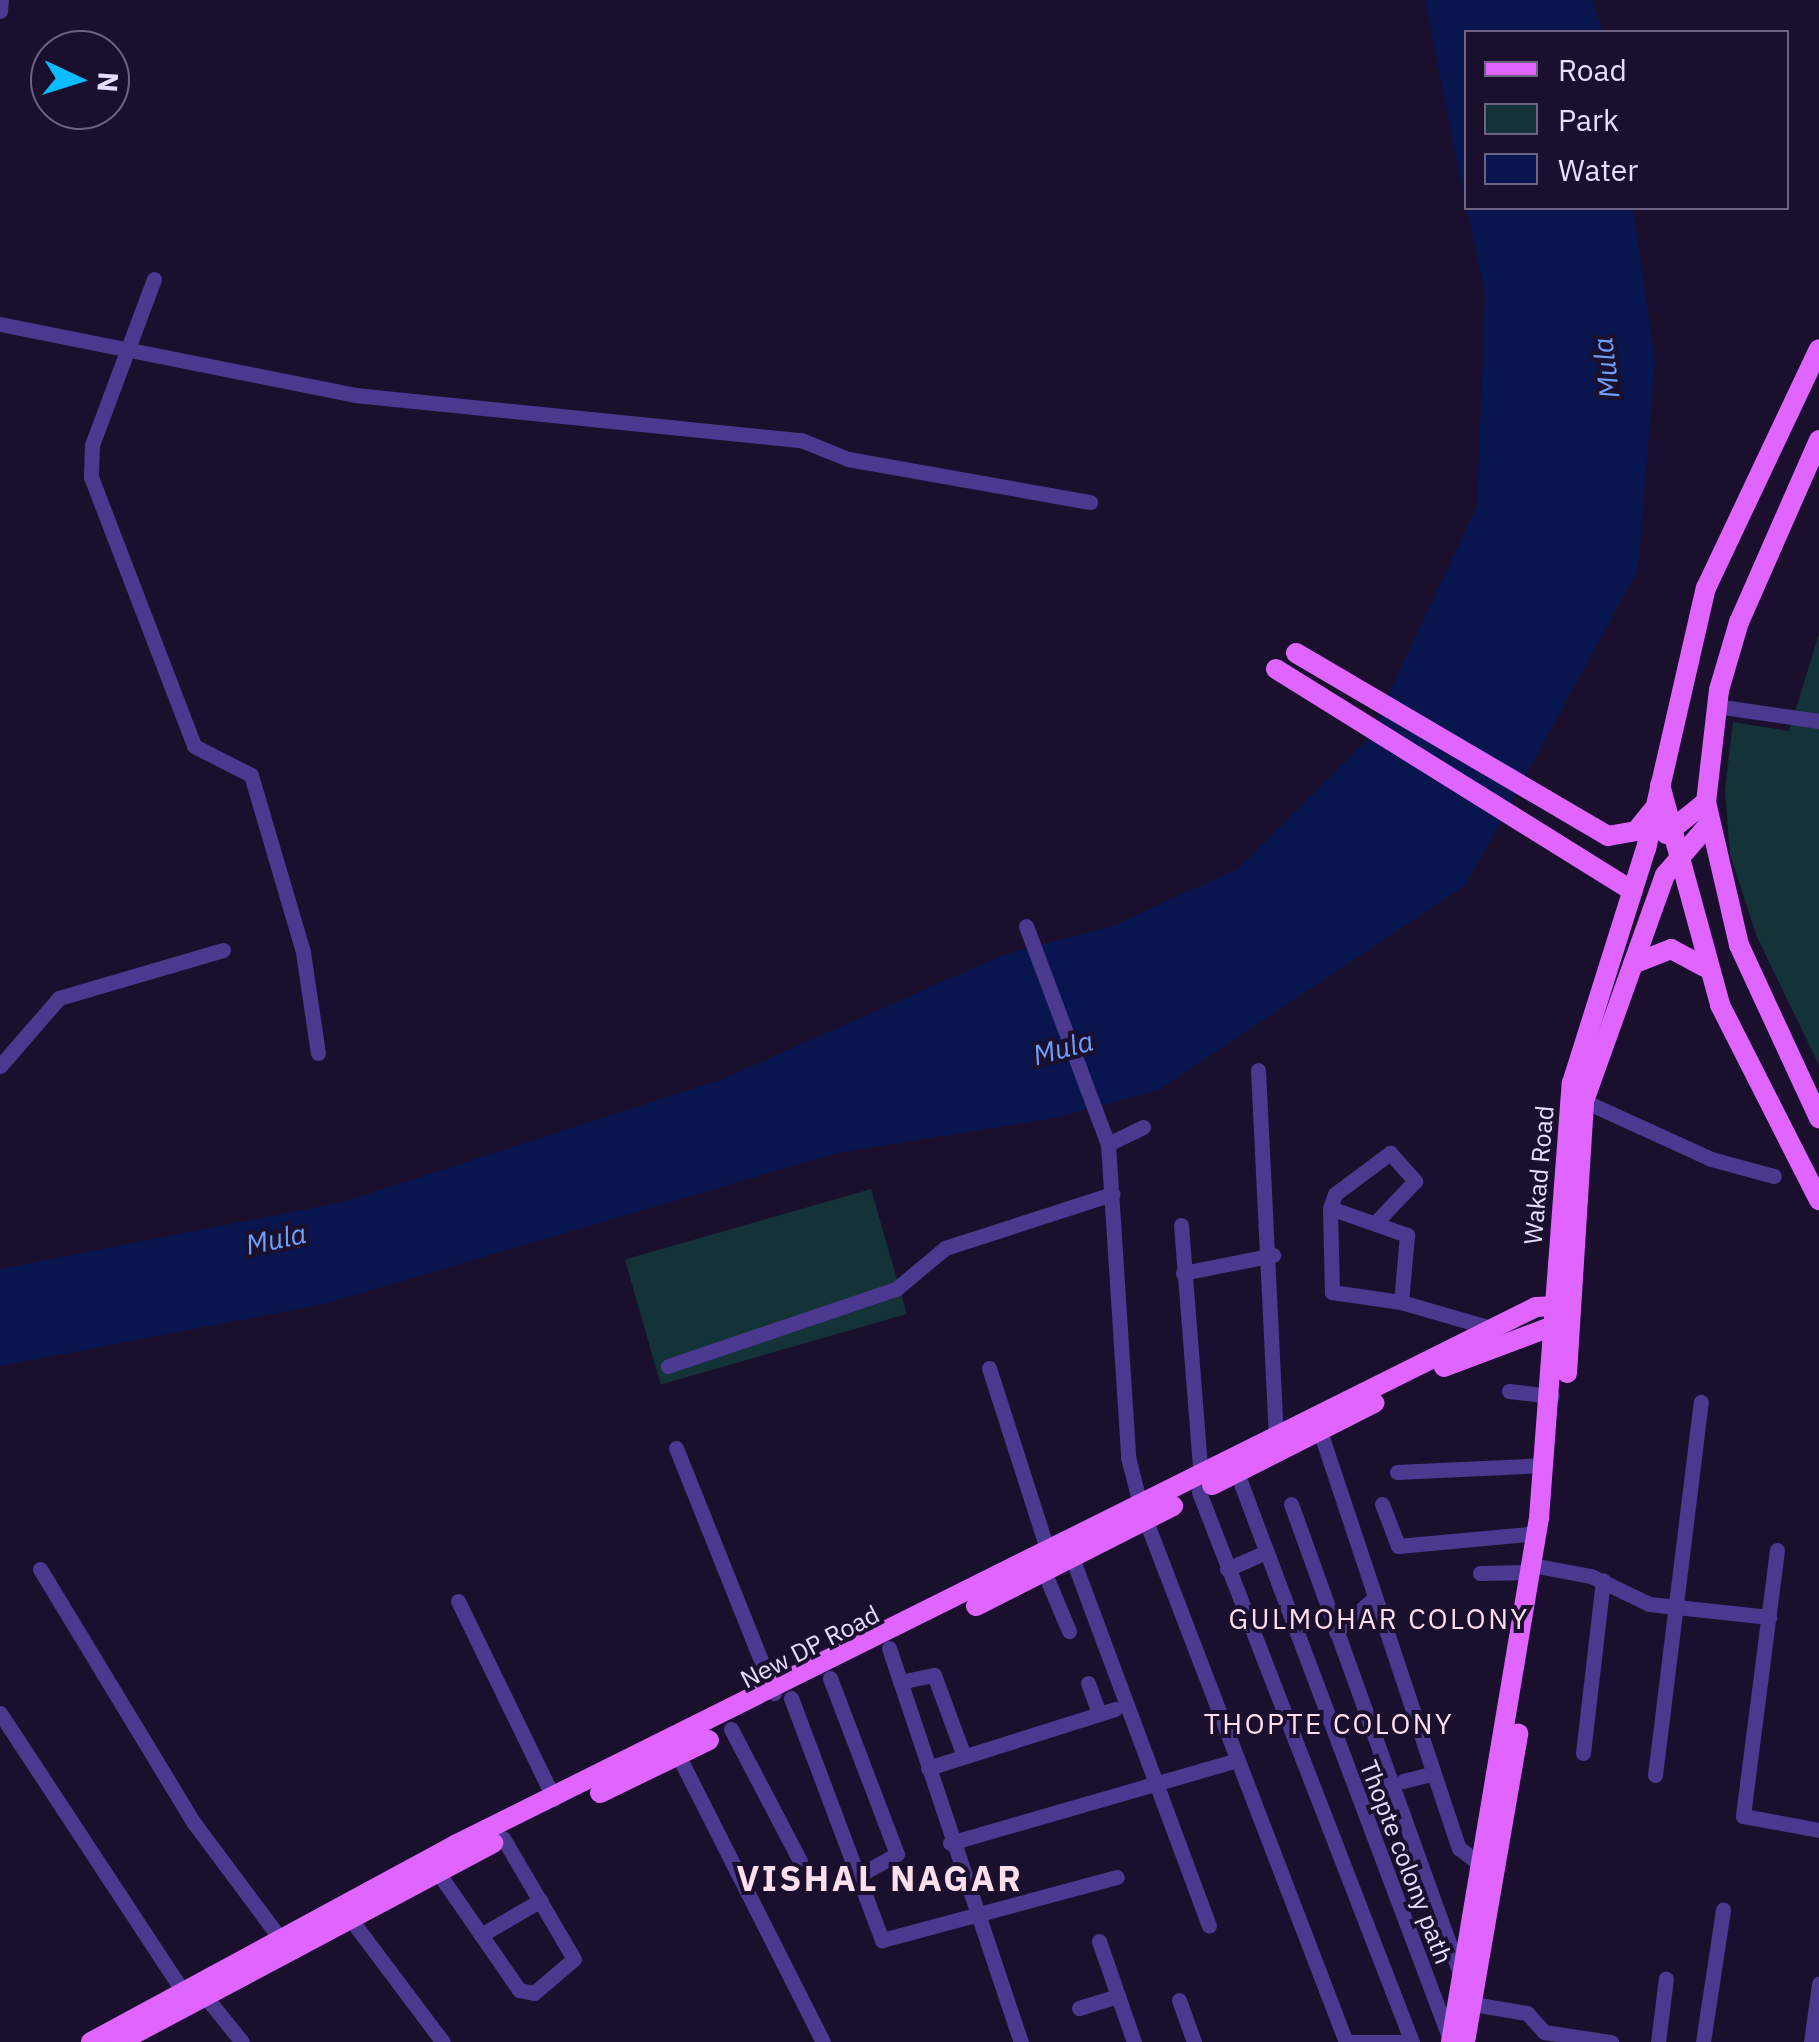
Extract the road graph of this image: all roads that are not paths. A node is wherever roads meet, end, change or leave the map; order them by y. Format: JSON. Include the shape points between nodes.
{"nodes":[{"id":1,"x":2,"y":0,"type":"edge"},
{"id":2,"x":0,"y":11,"type":"edge"},
{"id":3,"x":154,"y":279,"type":"dead end"},
{"id":4,"x":0,"y":324,"type":"edge"},
{"id":5,"x":1819,"y":349,"type":"edge"},
{"id":6,"x":126,"y":353,"type":"junction"},
{"id":7,"x":1819,"y":440,"type":"edge"},
{"id":8,"x":1090,"y":502,"type":"dead end"},
{"id":9,"x":1296,"y":653,"type":"dead end"},
{"id":10,"x":1276,"y":670,"type":"dead end"},
{"id":11,"x":1716,"y":706,"type":"junction"},
{"id":12,"x":1819,"y":721,"type":"edge"},
{"id":13,"x":1660,"y":783,"type":"junction"},
{"id":14,"x":1706,"y":802,"type":"junction"},
{"id":15,"x":1654,"y":809,"type":"junction"},
{"id":16,"x":1709,"y":824,"type":"junction"},
{"id":17,"x":1673,"y":830,"type":"junction"},
{"id":18,"x":1678,"y":858,"type":"junction"},
{"id":19,"x":1641,"y":865,"type":"junction"},
{"id":20,"x":1634,"y":891,"type":"junction"},
{"id":21,"x":1026,"y":926,"type":"dead end"},
{"id":22,"x":223,"y":950,"type":"dead end"},
{"id":23,"x":1633,"y":964,"type":"junction"},
{"id":24,"x":1706,"y":968,"type":"junction"},
{"id":25,"x":318,"y":1053,"type":"dead end"},
{"id":26,"x":0,"y":1066,"type":"edge"},
{"id":27,"x":1258,"y":1070,"type":"dead end"},
{"id":28,"x":1584,"y":1101,"type":"junction"},
{"id":29,"x":1819,"y":1118,"type":"edge"},
{"id":30,"x":1143,"y":1127,"type":"dead end"},
{"id":31,"x":1108,"y":1144,"type":"junction"},
{"id":32,"x":1774,"y":1176,"type":"dead end"},
{"id":33,"x":1112,"y":1194,"type":"junction"},
{"id":34,"x":1819,"y":1200,"type":"edge"},
{"id":35,"x":1330,"y":1208,"type":"junction"},
{"id":36,"x":1377,"y":1222,"type":"junction"},
{"id":37,"x":1181,"y":1225,"type":"dead end"},
{"id":38,"x":1273,"y":1255,"type":"junction"},
{"id":39,"x":1183,"y":1274,"type":"junction"},
{"id":40,"x":1400,"y":1302,"type":"junction"},
{"id":41,"x":1562,"y":1314,"type":"junction"},
{"id":42,"x":1494,"y":1329,"type":"junction"},
{"id":43,"x":668,"y":1366,"type":"dead end"},
{"id":44,"x":989,"y":1368,"type":"dead end"},
{"id":45,"x":1509,"y":1390,"type":"dead end"},
{"id":46,"x":1552,"y":1396,"type":"junction"},
{"id":47,"x":1700,"y":1402,"type":"dead end"},
{"id":48,"x":1320,"y":1430,"type":"junction"},
{"id":49,"x":1276,"y":1436,"type":"junction"},
{"id":50,"x":676,"y":1448,"type":"dead end"},
{"id":51,"x":1544,"y":1465,"type":"junction"},
{"id":52,"x":1397,"y":1472,"type":"dead end"},
{"id":53,"x":1236,"y":1473,"type":"junction"},
{"id":54,"x":1200,"y":1484,"type":"junction"},
{"id":55,"x":1291,"y":1504,"type":"dead end"},
{"id":56,"x":1382,"y":1504,"type":"dead end"},
{"id":57,"x":1143,"y":1515,"type":"junction"},
{"id":58,"x":1536,"y":1533,"type":"junction"},
{"id":59,"x":1778,"y":1550,"type":"dead end"},
{"id":60,"x":1264,"y":1553,"type":"junction"},
{"id":61,"x":1073,"y":1560,"type":"junction"},
{"id":62,"x":1047,"y":1564,"type":"junction"},
{"id":63,"x":40,"y":1568,"type":"dead end"},
{"id":64,"x":1227,"y":1568,"type":"junction"},
{"id":65,"x":1536,"y":1568,"type":"junction"},
{"id":66,"x":1480,"y":1573,"type":"dead end"},
{"id":67,"x":1603,"y":1580,"type":"junction"},
{"id":68,"x":458,"y":1600,"type":"dead end"},
{"id":69,"x":1372,"y":1600,"type":"junction"},
{"id":70,"x":1676,"y":1608,"type":"junction"},
{"id":71,"x":1769,"y":1617,"type":"junction"},
{"id":72,"x":1069,"y":1631,"type":"dead end"},
{"id":73,"x":1336,"y":1632,"type":"junction"},
{"id":74,"x":889,"y":1648,"type":"junction"},
{"id":75,"x":830,"y":1678,"type":"junction"},
{"id":76,"x":900,"y":1682,"type":"junction"},
{"id":77,"x":1088,"y":1683,"type":"dead end"},
{"id":78,"x":783,"y":1695,"type":"junction"},
{"id":79,"x":0,"y":1713,"type":"edge"},
{"id":80,"x":731,"y":1729,"type":"junction"},
{"id":81,"x":676,"y":1750,"type":"junction"},
{"id":82,"x":1583,"y":1753,"type":"dead end"},
{"id":83,"x":964,"y":1756,"type":"junction"},
{"id":84,"x":1234,"y":1761,"type":"junction"},
{"id":85,"x":928,"y":1768,"type":"junction"},
{"id":86,"x":1432,"y":1774,"type":"junction"},
{"id":87,"x":1655,"y":1775,"type":"dead end"},
{"id":88,"x":1403,"y":1781,"type":"dead end"},
{"id":89,"x":1158,"y":1784,"type":"junction"},
{"id":90,"x":554,"y":1800,"type":"junction"},
{"id":91,"x":1819,"y":1830,"type":"edge"},
{"id":92,"x":503,"y":1838,"type":"junction"},
{"id":93,"x":950,"y":1843,"type":"junction"},
{"id":94,"x":800,"y":1861,"type":"dead end"},
{"id":95,"x":1482,"y":1866,"type":"junction"},
{"id":96,"x":437,"y":1871,"type":"junction"},
{"id":97,"x":1117,"y":1877,"type":"dead end"},
{"id":98,"x":856,"y":1878,"type":"junction"},
{"id":99,"x":540,"y":1900,"type":"junction"},
{"id":100,"x":1723,"y":1910,"type":"dead end"},
{"id":101,"x":971,"y":1914,"type":"junction"},
{"id":102,"x":349,"y":1918,"type":"junction"},
{"id":103,"x":1209,"y":1925,"type":"dead end"},
{"id":104,"x":481,"y":1935,"type":"junction"},
{"id":105,"x":279,"y":1937,"type":"junction"},
{"id":106,"x":1099,"y":1942,"type":"dead end"},
{"id":107,"x":1666,"y":1978,"type":"dead end"},
{"id":108,"x":1463,"y":1982,"type":"junction"},
{"id":109,"x":1819,"y":1984,"type":"edge"},
{"id":110,"x":193,"y":1989,"type":"junction"},
{"id":111,"x":1118,"y":1996,"type":"junction"},
{"id":112,"x":1179,"y":2000,"type":"dead end"},
{"id":113,"x":1472,"y":2004,"type":"junction"},
{"id":114,"x":1080,"y":2008,"type":"dead end"},
{"id":115,"x":91,"y":2042,"type":"edge"},
{"id":116,"x":119,"y":2042,"type":"edge"},
{"id":117,"x":242,"y":2042,"type":"edge"},
{"id":118,"x":443,"y":2042,"type":"edge"},
{"id":119,"x":823,"y":2042,"type":"edge"},
{"id":120,"x":1021,"y":2042,"type":"edge"},
{"id":121,"x":1134,"y":2042,"type":"edge"},
{"id":122,"x":1194,"y":2042,"type":"edge"},
{"id":123,"x":1348,"y":2042,"type":"edge"},
{"id":124,"x":1400,"y":2042,"type":"edge"},
{"id":125,"x":1412,"y":2042,"type":"edge"},
{"id":126,"x":1451,"y":2042,"type":"edge"},
{"id":127,"x":1465,"y":2042,"type":"edge"},
{"id":128,"x":1612,"y":2042,"type":"edge"},
{"id":129,"x":1658,"y":2042,"type":"edge"},
{"id":130,"x":1703,"y":2042,"type":"edge"},
{"id":131,"x":1811,"y":2042,"type":"edge"}],
"edges":[{"from":1,"to":2,"type":"street"},
{"from":3,"to":6,"type":"street"},
{"from":4,"to":6,"type":"street"},
{"from":5,"to":13,"type":"main road","name":"Wakad Road","via":[[1706,588]]},
{"from":6,"to":8,"type":"street","via":[[354,396],[801,440],[848,459]]},
{"from":6,"to":25,"type":"street","via":[[92,446],[91,477],[194,746],[252,776],[304,952]]},
{"from":7,"to":11,"type":"main road","via":[[1746,602]]},
{"from":9,"to":15,"type":"main road","via":[[1608,836],[1636,831]]},
{"from":10,"to":20,"type":"main road"},
{"from":11,"to":12,"type":"street"},
{"from":11,"to":14,"type":"main road"},
{"from":13,"to":15,"type":"main road","name":"Wakad Road"},
{"from":13,"to":17,"type":"main road"},
{"from":14,"to":16,"type":"main road"},
{"from":14,"to":17,"type":"main road"},
{"from":15,"to":19,"type":"main road","name":"Wakad Road"},
{"from":16,"to":18,"type":"main road","name":"Wakad Road"},
{"from":16,"to":29,"type":"main road","via":[[1750,975]]},
{"from":17,"to":18,"type":"main road"},
{"from":17,"to":19,"type":"main road"},
{"from":18,"to":23,"type":"main road","name":"Wakad Road"},
{"from":18,"to":24,"type":"main road"},
{"from":19,"to":20,"type":"main road","name":"Wakad Road"},
{"from":20,"to":41,"type":"main road","name":"Wakad Road","via":[[1572,1083]]},
{"from":21,"to":31,"type":"street"},
{"from":22,"to":26,"type":"street","via":[[58,998],[30,1020]]},
{"from":23,"to":24,"type":"main road","via":[[1672,949]]},
{"from":23,"to":28,"type":"main road","name":"Wakad Road"},
{"from":24,"to":34,"type":"main road"},
{"from":27,"to":38,"type":"street"},
{"from":28,"to":32,"type":"street","via":[[1711,1159]]},
{"from":28,"to":41,"type":"main road","name":"Wakad Road"},
{"from":30,"to":31,"type":"street"},
{"from":31,"to":33,"type":"street"},
{"from":33,"to":43,"type":"street","via":[[945,1248],[896,1289]]},
{"from":33,"to":57,"type":"street","via":[[1128,1457]]},
{"from":35,"to":36,"type":"street"},
{"from":35,"to":36,"type":"street","via":[[1334,1194],[1390,1153],[1415,1181]]},
{"from":35,"to":40,"type":"street","via":[[1332,1292]]},
{"from":36,"to":40,"type":"street","via":[[1407,1235]]},
{"from":37,"to":39,"type":"street"},
{"from":38,"to":39,"type":"street"},
{"from":38,"to":49,"type":"street"},
{"from":39,"to":54,"type":"street"},
{"from":40,"to":42,"type":"street"},
{"from":41,"to":42,"type":"main road","name":"New DP Road"},
{"from":41,"to":46,"type":"main road","name":"Wakad Road"},
{"from":41,"to":48,"type":"main road","name":"New DP Road"},
{"from":41,"to":65,"type":"main road","name":"Wakad Road"},
{"from":42,"to":49,"type":"main road","name":"New DP Road"},
{"from":44,"to":62,"type":"street"},
{"from":45,"to":46,"type":"street"},
{"from":46,"to":51,"type":"main road","name":"Wakad Road"},
{"from":47,"to":70,"type":"street"},
{"from":48,"to":53,"type":"main road","name":"New DP Road"},
{"from":48,"to":69,"type":"street"},
{"from":49,"to":54,"type":"main road","name":"New DP Road"},
{"from":50,"to":78,"type":"street"},
{"from":51,"to":52,"type":"street"},
{"from":51,"to":58,"type":"main road","name":"Wakad Road"},
{"from":53,"to":54,"type":"main road","name":"New DP Road"},
{"from":53,"to":60,"type":"street","name":"Thopte colony path"},
{"from":54,"to":57,"type":"main road","name":"New DP Road"},
{"from":54,"to":64,"type":"street"},
{"from":55,"to":73,"type":"street"},
{"from":56,"to":58,"type":"street","via":[[1398,1546]]},
{"from":57,"to":61,"type":"main road","name":"New DP Road"},
{"from":57,"to":62,"type":"main road","name":"New DP Road"},
{"from":57,"to":84,"type":"street"},
{"from":58,"to":65,"type":"main road","name":"Wakad Road"},
{"from":59,"to":71,"type":"street"},
{"from":60,"to":64,"type":"street"},
{"from":60,"to":126,"type":"street","name":"Thopte colony path"},
{"from":61,"to":62,"type":"main road","name":"New DP Road"},
{"from":61,"to":89,"type":"street"},
{"from":62,"to":72,"type":"street"},
{"from":62,"to":74,"type":"main road","name":"New DP Road"},
{"from":62,"to":78,"type":"main road","name":"New DP Road"},
{"from":63,"to":105,"type":"street","via":[[194,1823]]},
{"from":64,"to":125,"type":"street"},
{"from":65,"to":66,"type":"street"},
{"from":65,"to":67,"type":"street"},
{"from":65,"to":95,"type":"main road","name":"Wakad Road"},
{"from":65,"to":113,"type":"main road","name":"Wakad Road"},
{"from":67,"to":70,"type":"street"},
{"from":67,"to":82,"type":"street"},
{"from":68,"to":90,"type":"street"},
{"from":69,"to":73,"type":"street"},
{"from":69,"to":86,"type":"street"},
{"from":70,"to":71,"type":"street"},
{"from":70,"to":87,"type":"street"},
{"from":71,"to":91,"type":"street","via":[[1743,1816]]},
{"from":73,"to":108,"type":"street"},
{"from":74,"to":75,"type":"main road","name":"New DP Road"},
{"from":74,"to":76,"type":"street"},
{"from":75,"to":78,"type":"main road","name":"New DP Road"},
{"from":75,"to":98,"type":"street","via":[[898,1854]]},
{"from":76,"to":83,"type":"street","via":[[934,1675]]},
{"from":76,"to":85,"type":"street"},
{"from":77,"to":83,"type":"street","via":[[1107,1711]]},
{"from":78,"to":80,"type":"main road","name":"New DP Road"},
{"from":78,"to":81,"type":"main road","name":"New DP Road"},
{"from":78,"to":98,"type":"street"},
{"from":79,"to":110,"type":"street"},
{"from":80,"to":81,"type":"main road","name":"New DP Road"},
{"from":80,"to":94,"type":"street"},
{"from":81,"to":90,"type":"main road","name":"New DP Road"},
{"from":81,"to":92,"type":"main road","name":"New DP Road"},
{"from":81,"to":119,"type":"street"},
{"from":83,"to":85,"type":"street"},
{"from":84,"to":89,"type":"street"},
{"from":84,"to":123,"type":"street"},
{"from":85,"to":93,"type":"street"},
{"from":86,"to":88,"type":"street"},
{"from":86,"to":95,"type":"street","via":[[1459,1848]]},
{"from":89,"to":93,"type":"street"},
{"from":89,"to":103,"type":"street"},
{"from":90,"to":105,"type":"main road","name":"New DP Road"},
{"from":92,"to":96,"type":"main road","name":"New DP Road"},
{"from":92,"to":99,"type":"street"},
{"from":93,"to":101,"type":"street"},
{"from":95,"to":108,"type":"main road","name":"Wakad Road"},
{"from":96,"to":102,"type":"main road","name":"New DP Road"},
{"from":96,"to":104,"type":"street"},
{"from":97,"to":101,"type":"street"},
{"from":98,"to":101,"type":"street","via":[[882,1940]]},
{"from":99,"to":104,"type":"street"},
{"from":99,"to":104,"type":"street","via":[[574,1959],[534,1994],[518,1990]]},
{"from":100,"to":130,"type":"street"},
{"from":101,"to":120,"type":"street"},
{"from":102,"to":110,"type":"main road","name":"New DP Road"},
{"from":102,"to":118,"type":"street"},
{"from":105,"to":110,"type":"main road","name":"New DP Road"},
{"from":106,"to":111,"type":"street"},
{"from":107,"to":129,"type":"street"},
{"from":108,"to":126,"type":"main road","name":"Wakad Road"},
{"from":109,"to":131,"type":"street"},
{"from":110,"to":115,"type":"main road","name":"New DP Road"},
{"from":110,"to":116,"type":"main road","name":"New DP Road"},
{"from":110,"to":117,"type":"street"},
{"from":111,"to":114,"type":"street"},
{"from":111,"to":121,"type":"street"},
{"from":112,"to":122,"type":"street"},
{"from":113,"to":127,"type":"main road","name":"Wakad Road"},
{"from":113,"to":128,"type":"street","via":[[1527,2013],[1544,2032]]},
{"from":123,"to":124,"type":"street"}]}
